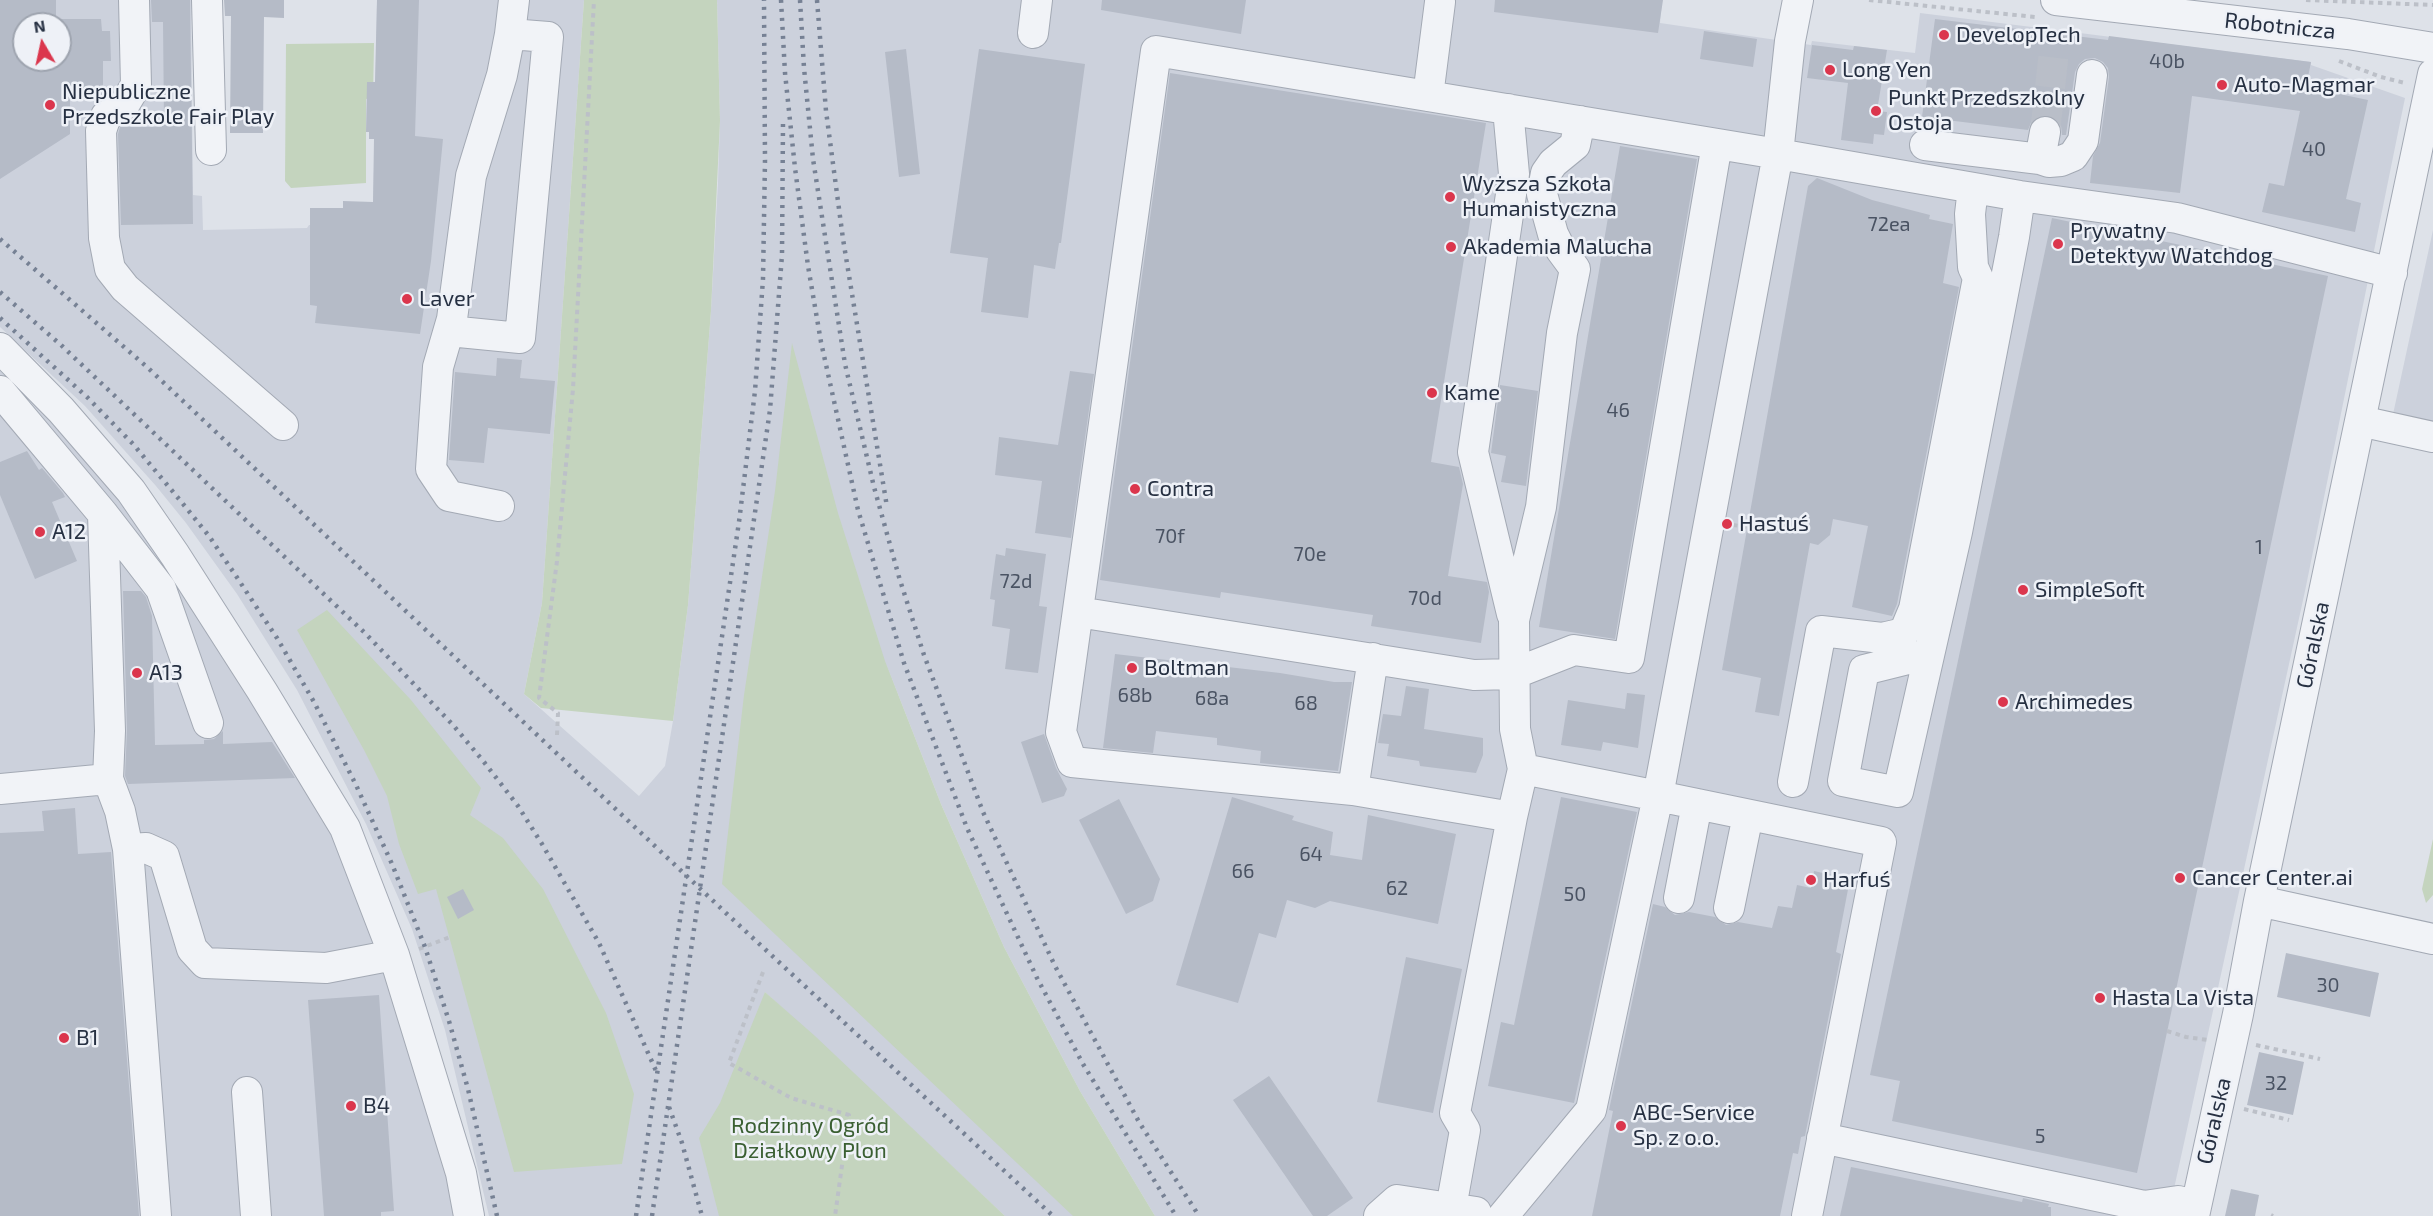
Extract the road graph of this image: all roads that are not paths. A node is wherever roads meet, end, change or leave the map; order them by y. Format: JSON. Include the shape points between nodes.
{"nodes":[{"id":1,"x":134,"y":0,"type":"edge"},
{"id":2,"x":207,"y":0,"type":"edge"},
{"id":3,"x":514,"y":0,"type":"edge"},
{"id":4,"x":1037,"y":0,"type":"edge"},
{"id":5,"x":1798,"y":0,"type":"edge"},
{"id":6,"x":2056,"y":0,"type":"edge"},
{"id":7,"x":1440,"y":2,"type":"dead end"},
{"id":8,"x":2176,"y":8,"type":"edge"},
{"id":9,"x":1033,"y":33,"type":"dead end"},
{"id":10,"x":510,"y":34,"type":"junction"},
{"id":11,"x":2433,"y":48,"type":"edge"},
{"id":12,"x":2433,"y":74,"type":"edge"},
{"id":13,"x":2092,"y":75,"type":"dead end"},
{"id":14,"x":1428,"y":96,"type":"junction"},
{"id":15,"x":1508,"y":109,"type":"junction"},
{"id":16,"x":1581,"y":121,"type":"junction"},
{"id":17,"x":1717,"y":144,"type":"junction"},
{"id":18,"x":1925,"y":145,"type":"dead end"},
{"id":19,"x":211,"y":150,"type":"dead end"},
{"id":20,"x":1778,"y":154,"type":"junction"},
{"id":21,"x":1973,"y":188,"type":"junction"},
{"id":22,"x":2020,"y":196,"type":"junction"},
{"id":23,"x":2392,"y":273,"type":"junction"},
{"id":24,"x":449,"y":331,"type":"junction"},
{"id":25,"x":0,"y":348,"type":"edge"},
{"id":26,"x":0,"y":391,"type":"edge"},
{"id":27,"x":2360,"y":421,"type":"junction"},
{"id":28,"x":283,"y":425,"type":"dead end"},
{"id":29,"x":2433,"y":437,"type":"edge"},
{"id":30,"x":499,"y":506,"type":"dead end"},
{"id":31,"x":103,"y":514,"type":"junction"},
{"id":32,"x":1078,"y":612,"type":"junction"},
{"id":33,"x":1514,"y":620,"type":"junction"},
{"id":34,"x":1928,"y":654,"type":"dead end"},
{"id":35,"x":1373,"y":658,"type":"junction"},
{"id":36,"x":1513,"y":675,"type":"junction"},
{"id":37,"x":208,"y":723,"type":"dead end"},
{"id":38,"x":1523,"y":769,"type":"junction"},
{"id":39,"x":108,"y":778,"type":"junction"},
{"id":40,"x":1793,"y":782,"type":"dead end"},
{"id":41,"x":0,"y":789,"type":"edge"},
{"id":42,"x":1353,"y":790,"type":"junction"},
{"id":43,"x":1658,"y":796,"type":"junction"},
{"id":44,"x":1697,"y":804,"type":"junction"},
{"id":45,"x":1748,"y":815,"type":"junction"},
{"id":46,"x":1512,"y":817,"type":"junction"},
{"id":47,"x":128,"y":849,"type":"junction"},
{"id":48,"x":1679,"y":898,"type":"dead end"},
{"id":49,"x":2259,"y":901,"type":"junction"},
{"id":50,"x":1729,"y":908,"type":"dead end"},
{"id":51,"x":2433,"y":939,"type":"edge"},
{"id":52,"x":404,"y":953,"type":"junction"},
{"id":53,"x":247,"y":1092,"type":"dead end"},
{"id":54,"x":1821,"y":1138,"type":"junction"},
{"id":55,"x":2143,"y":1211,"type":"edge"},
{"id":56,"x":2195,"y":1211,"type":"edge"},
{"id":57,"x":1463,"y":1212,"type":"edge"},
{"id":58,"x":156,"y":1216,"type":"edge"},
{"id":59,"x":256,"y":1216,"type":"edge"},
{"id":60,"x":469,"y":1216,"type":"edge"},
{"id":61,"x":1379,"y":1216,"type":"edge"},
{"id":62,"x":1503,"y":1216,"type":"edge"},
{"id":63,"x":1807,"y":1216,"type":"edge"}],
"edges":[{"from":1,"to":28,"type":"street","via":[[136,85],[124,105],[106,116],[101,131],[104,238],[110,269],[125,288]]},
{"from":2,"to":19,"type":"street"},
{"from":3,"to":10,"type":"street"},
{"from":4,"to":9,"type":"street"},
{"from":5,"to":20,"type":"street"},
{"from":6,"to":8,"type":"street","name":"Robotnicza"},
{"from":7,"to":14,"type":"street"},
{"from":8,"to":11,"type":"street","name":"Robotnicza"},
{"from":10,"to":24,"type":"street","via":[[502,75],[471,176]]},
{"from":10,"to":24,"type":"street","via":[[548,37],[520,338]]},
{"from":12,"to":23,"type":"street","name":"Góralska"},
{"from":13,"to":18,"type":"street","via":[[2084,141],[2073,156],[2049,162],[2042,146]]},
{"from":14,"to":15,"type":"street"},
{"from":14,"to":32,"type":"street","via":[[1155,51]]},
{"from":15,"to":16,"type":"street"},
{"from":15,"to":33,"type":"street","via":[[1514,174],[1473,452]]},
{"from":16,"to":17,"type":"street"},
{"from":16,"to":33,"type":"street","via":[[1575,145],[1553,162],[1546,173],[1542,194],[1553,234],[1575,269],[1562,333],[1541,507]]},
{"from":17,"to":20,"type":"street"},
{"from":17,"to":36,"type":"street","via":[[1629,658],[1574,650]]},
{"from":20,"to":21,"type":"street"},
{"from":20,"to":43,"type":"street"},
{"from":21,"to":22,"type":"street"},
{"from":21,"to":40,"type":"street","via":[[1970,214],[1973,267],[1978,278],[1914,609],[1904,633],[1882,639],[1821,631]]},
{"from":22,"to":23,"type":"street","via":[[2177,218]]},
{"from":22,"to":34,"type":"street","via":[[1959,520]]},
{"from":23,"to":27,"type":"street","name":"Góralska"},
{"from":24,"to":30,"type":"street","via":[[438,367],[431,469],[449,496]]},
{"from":25,"to":52,"type":"street","via":[[61,410],[131,491],[175,555],[345,828]]},
{"from":26,"to":31,"type":"street"},
{"from":27,"to":29,"type":"street"},
{"from":27,"to":49,"type":"street","name":"Góralska"},
{"from":31,"to":37,"type":"street","via":[[161,589]]},
{"from":31,"to":39,"type":"street"},
{"from":32,"to":35,"type":"street"},
{"from":32,"to":42,"type":"street","via":[[1061,732],[1072,762]]},
{"from":33,"to":36,"type":"street"},
{"from":35,"to":36,"type":"street","via":[[1474,675]]},
{"from":35,"to":42,"type":"street"},
{"from":36,"to":38,"type":"street","via":[[1515,729]]},
{"from":38,"to":43,"type":"street"},
{"from":38,"to":46,"type":"street"},
{"from":39,"to":41,"type":"street"},
{"from":39,"to":47,"type":"street"},
{"from":42,"to":46,"type":"street"},
{"from":43,"to":44,"type":"street"},
{"from":43,"to":62,"type":"street","via":[[1591,1110]]},
{"from":44,"to":45,"type":"street"},
{"from":44,"to":48,"type":"street"},
{"from":45,"to":50,"type":"street"},
{"from":45,"to":54,"type":"street","via":[[1881,842]]},
{"from":46,"to":57,"type":"street","via":[[1455,1113],[1465,1130]]},
{"from":47,"to":52,"type":"street","via":[[146,848],[164,855],[192,949],[206,963],[326,968]]},
{"from":47,"to":58,"type":"street"},
{"from":49,"to":51,"type":"street"},
{"from":49,"to":56,"type":"street","name":"Góralska"},
{"from":52,"to":60,"type":"street"},
{"from":53,"to":59,"type":"street"},
{"from":54,"to":55,"type":"street"},
{"from":54,"to":63,"type":"street"},
{"from":55,"to":56,"type":"street","via":[[2178,1201]]},
{"from":57,"to":61,"type":"street","via":[[1397,1200]]}]}
